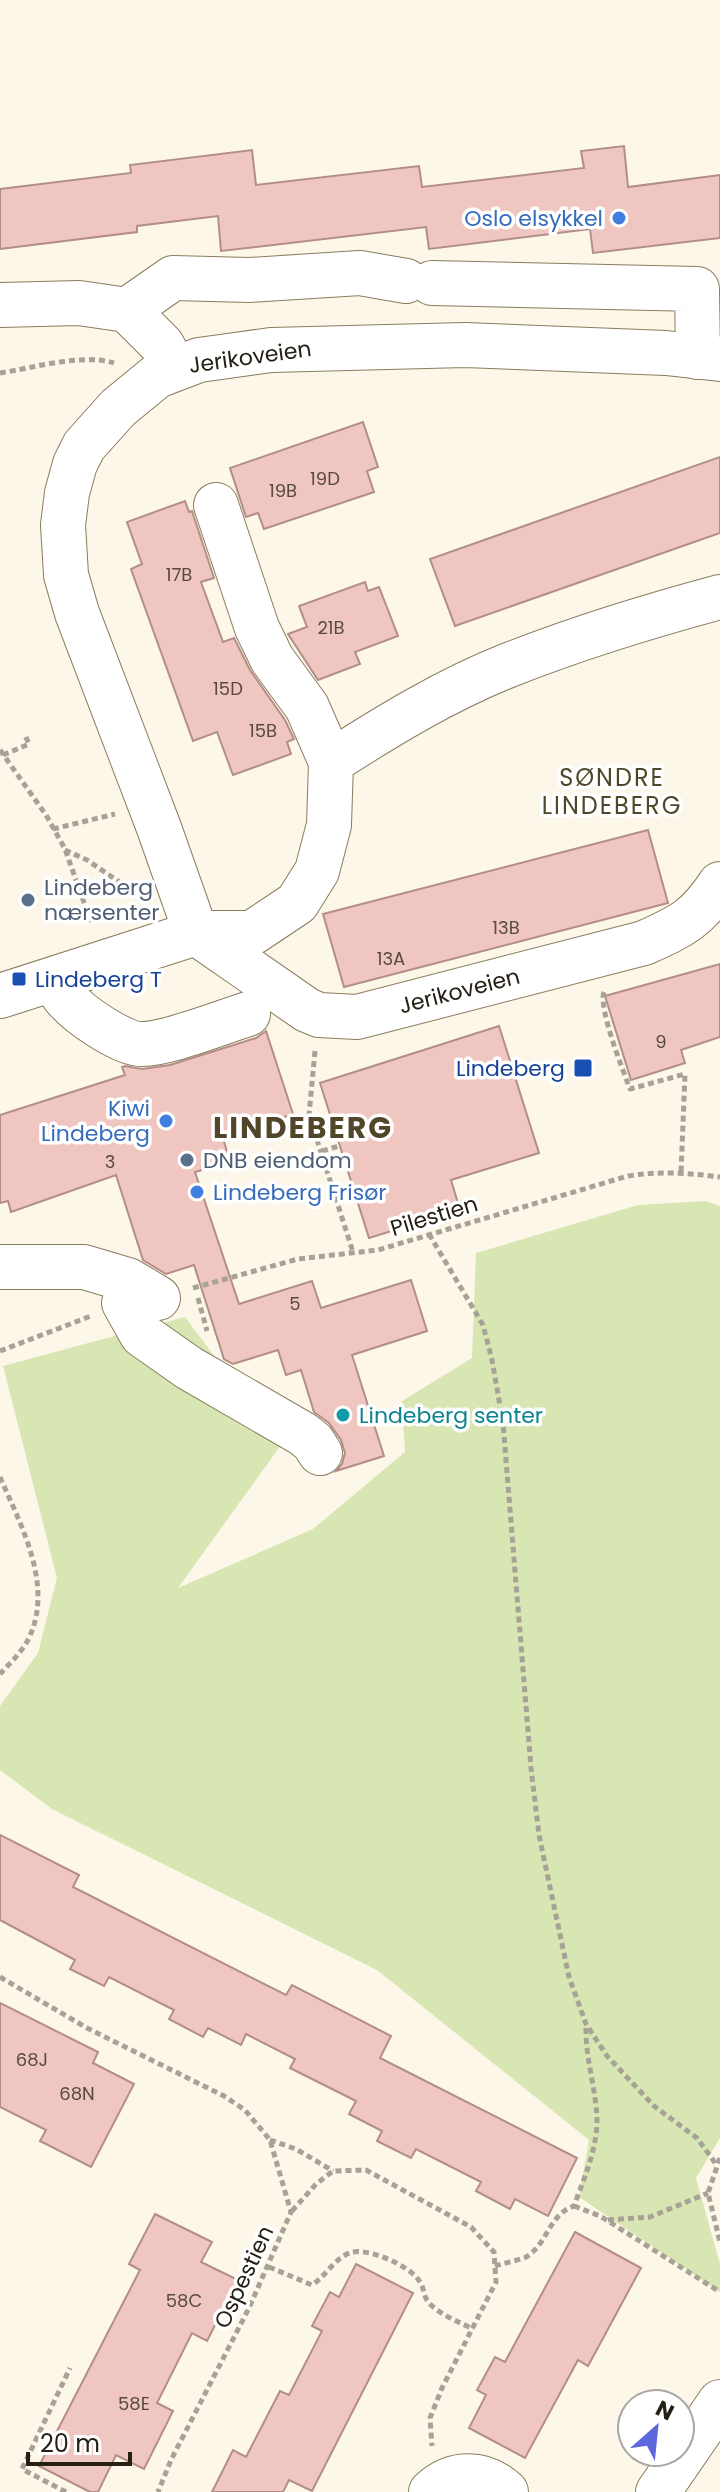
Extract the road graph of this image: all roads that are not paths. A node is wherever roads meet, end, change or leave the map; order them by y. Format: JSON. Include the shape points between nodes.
{"nodes":[{"id":1,"x":0,"y":305,"type":"edge"},
{"id":2,"x":127,"y":310,"type":"junction"},
{"id":3,"x":709,"y":358,"type":"edge"},
{"id":4,"x":175,"y":368,"type":"junction"},
{"id":5,"x":216,"y":505,"type":"dead end"},
{"id":6,"x":720,"y":597,"type":"edge"},
{"id":7,"x":331,"y":762,"type":"junction"},
{"id":8,"x":720,"y":884,"type":"edge"},
{"id":9,"x":196,"y":933,"type":"junction"},
{"id":10,"x":53,"y":980,"type":"junction"},
{"id":11,"x":0,"y":996,"type":"edge"},
{"id":12,"x":248,"y":1014,"type":"dead end"},
{"id":13,"x":0,"y":1267,"type":"edge"},
{"id":14,"x":320,"y":1453,"type":"dead end"},
{"id":15,"x":720,"y":2402,"type":"edge"},
{"id":16,"x":434,"y":2474,"type":"edge"},
{"id":17,"x":506,"y":2492,"type":"edge"},
{"id":18,"x":658,"y":2492,"type":"edge"}],
"edges":[{"from":1,"to":2,"type":"street","via":[[79,303]]},
{"from":2,"to":3,"type":"street","via":[[173,278],[249,280],[360,273],[419,282],[697,289]]},
{"from":2,"to":4,"type":"street","via":[[162,345]]},
{"from":3,"to":4,"type":"street","name":"Jerikoveien","via":[[568,348],[354,347],[271,350]]},
{"from":4,"to":9,"type":"street","name":"Jerikoveien","via":[[139,390],[84,446],[48,545],[66,575],[64,614],[97,703],[151,807]]},
{"from":5,"to":7,"type":"street","via":[[257,628],[307,707]]},
{"from":6,"to":7,"type":"street","via":[[508,665]]},
{"from":7,"to":9,"type":"street","via":[[324,849],[297,903],[252,933]]},
{"from":8,"to":9,"type":"street","name":"Jerikoveien","via":[[704,909],[644,943],[357,1017],[307,1010]]},
{"from":9,"to":10,"type":"street"},
{"from":10,"to":11,"type":"street"},
{"from":10,"to":12,"type":"street","via":[[80,1012],[139,1044]]},
{"from":13,"to":14,"type":"street","via":[[84,1267],[159,1296],[142,1335],[303,1434]]},
{"from":15,"to":18,"type":"street"},
{"from":16,"to":17,"type":"street","via":[[446,2481],[476,2476]]}]}
